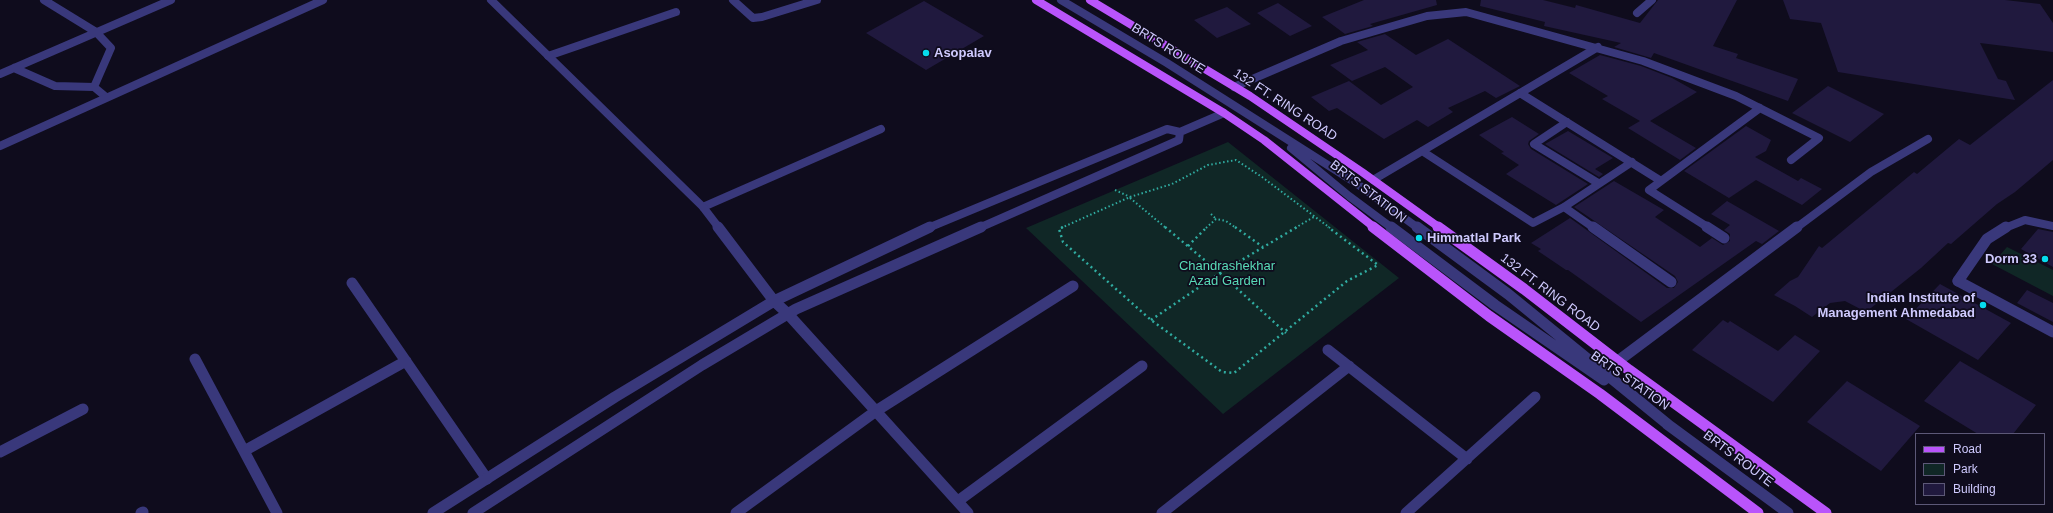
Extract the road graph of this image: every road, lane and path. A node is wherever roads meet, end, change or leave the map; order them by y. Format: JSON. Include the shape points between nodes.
{"nodes":[{"id":1,"x":44,"y":0,"type":"edge"},
{"id":2,"x":171,"y":0,"type":"edge"},
{"id":3,"x":323,"y":0,"type":"edge"},
{"id":4,"x":491,"y":0,"type":"edge"},
{"id":5,"x":733,"y":0,"type":"edge"},
{"id":6,"x":817,"y":0,"type":"edge"},
{"id":7,"x":1061,"y":0,"type":"edge"},
{"id":8,"x":1090,"y":0,"type":"edge"},
{"id":9,"x":1652,"y":0,"type":"edge"},
{"id":10,"x":1038,"y":1,"type":"edge"},
{"id":11,"x":676,"y":12,"type":"dead end"},
{"id":12,"x":1636,"y":13,"type":"dead end"},
{"id":13,"x":96,"y":32,"type":"junction"},
{"id":14,"x":1598,"y":47,"type":"junction"},
{"id":15,"x":548,"y":56,"type":"junction"},
{"id":16,"x":14,"y":68,"type":"junction"},
{"id":17,"x":0,"y":74,"type":"edge"},
{"id":18,"x":94,"y":87,"type":"junction"},
{"id":19,"x":1234,"y":87,"type":"junction"},
{"id":20,"x":1520,"y":93,"type":"junction"},
{"id":21,"x":106,"y":97,"type":"junction"},
{"id":22,"x":1760,"y":108,"type":"junction"},
{"id":23,"x":1224,"y":113,"type":"junction"},
{"id":24,"x":1567,"y":122,"type":"junction"},
{"id":25,"x":1260,"y":123,"type":"junction"},
{"id":26,"x":881,"y":129,"type":"dead end"},
{"id":27,"x":1180,"y":132,"type":"junction"},
{"id":28,"x":1928,"y":139,"type":"dead end"},
{"id":29,"x":0,"y":146,"type":"edge"},
{"id":30,"x":1422,"y":151,"type":"junction"},
{"id":31,"x":1790,"y":160,"type":"dead end"},
{"id":32,"x":1632,"y":162,"type":"junction"},
{"id":33,"x":1373,"y":180,"type":"junction"},
{"id":34,"x":1661,"y":181,"type":"junction"},
{"id":35,"x":1598,"y":183,"type":"junction"},
{"id":36,"x":1115,"y":190,"type":"dead end"},
{"id":37,"x":1130,"y":197,"type":"junction"},
{"id":38,"x":703,"y":207,"type":"junction"},
{"id":39,"x":1564,"y":207,"type":"junction"},
{"id":40,"x":1211,"y":214,"type":"dead end"},
{"id":41,"x":1314,"y":217,"type":"junction"},
{"id":42,"x":1216,"y":219,"type":"junction"},
{"id":43,"x":2053,"y":226,"type":"edge"},
{"id":44,"x":1724,"y":238,"type":"dead end"},
{"id":45,"x":1188,"y":246,"type":"junction"},
{"id":46,"x":1263,"y":247,"type":"junction"},
{"id":47,"x":1220,"y":273,"type":"junction"},
{"id":48,"x":1671,"y":282,"type":"dead end"},
{"id":49,"x":352,"y":283,"type":"dead end"},
{"id":50,"x":1073,"y":286,"type":"dead end"},
{"id":51,"x":774,"y":300,"type":"junction"},
{"id":52,"x":788,"y":314,"type":"junction"},
{"id":53,"x":1151,"y":320,"type":"junction"},
{"id":54,"x":2053,"y":332,"type":"edge"},
{"id":55,"x":1286,"y":333,"type":"junction"},
{"id":56,"x":1328,"y":350,"type":"dead end"},
{"id":57,"x":195,"y":359,"type":"dead end"},
{"id":58,"x":406,"y":361,"type":"junction"},
{"id":59,"x":1618,"y":361,"type":"junction"},
{"id":60,"x":1142,"y":366,"type":"dead end"},
{"id":61,"x":1349,"y":366,"type":"junction"},
{"id":62,"x":1536,"y":397,"type":"dead end"},
{"id":63,"x":83,"y":409,"type":"dead end"},
{"id":64,"x":876,"y":411,"type":"junction"},
{"id":65,"x":1671,"y":427,"type":"junction"},
{"id":66,"x":244,"y":451,"type":"junction"},
{"id":67,"x":0,"y":452,"type":"edge"},
{"id":68,"x":1467,"y":458,"type":"junction"},
{"id":69,"x":487,"y":478,"type":"junction"},
{"id":70,"x":958,"y":501,"type":"junction"},
{"id":71,"x":277,"y":513,"type":"edge"},
{"id":72,"x":434,"y":513,"type":"edge"},
{"id":73,"x":473,"y":513,"type":"edge"},
{"id":74,"x":736,"y":513,"type":"edge"},
{"id":75,"x":968,"y":513,"type":"edge"},
{"id":76,"x":1162,"y":513,"type":"edge"},
{"id":77,"x":1406,"y":513,"type":"edge"},
{"id":78,"x":1758,"y":513,"type":"edge"},
{"id":79,"x":1788,"y":513,"type":"edge"},
{"id":80,"x":1826,"y":513,"type":"edge"}],
"edges":[{"from":1,"to":13,"type":"street"},
{"from":2,"to":13,"type":"street"},
{"from":3,"to":21,"type":"street"},
{"from":4,"to":15,"type":"street"},
{"from":5,"to":6,"type":"street","via":[[753,18]]},
{"from":7,"to":25,"type":"street","name":"BRTS ROUTE","via":[[1167,63]]},
{"from":8,"to":19,"type":"main road","name":"132 FT. RING ROAD"},
{"from":9,"to":12,"type":"street"},
{"from":10,"to":23,"type":"main road"},
{"from":11,"to":15,"type":"street"},
{"from":13,"to":16,"type":"street"},
{"from":13,"to":18,"type":"street","via":[[111,48]]},
{"from":14,"to":19,"type":"street","via":[[1466,12],[1427,16],[1342,42]]},
{"from":14,"to":20,"type":"street"},
{"from":14,"to":22,"type":"street","via":[[1736,96]]},
{"from":15,"to":38,"type":"street"},
{"from":16,"to":17,"type":"street"},
{"from":16,"to":18,"type":"street","via":[[55,86]]},
{"from":18,"to":21,"type":"street"},
{"from":19,"to":33,"type":"main road","name":"132 FT. RING ROAD"},
{"from":20,"to":24,"type":"street"},
{"from":20,"to":30,"type":"street"},
{"from":21,"to":29,"type":"street"},
{"from":22,"to":31,"type":"street","via":[[1819,138]]},
{"from":22,"to":34,"type":"street"},
{"from":23,"to":27,"type":"street"},
{"from":23,"to":78,"type":"main road","via":[[1264,140],[1339,202],[1489,316],[1600,394]]},
{"from":24,"to":32,"type":"street"},
{"from":24,"to":35,"type":"street","via":[[1534,144]]},
{"from":25,"to":65,"type":"street","name":"BRTS STATION","via":[[1349,196],[1489,300]]},
{"from":25,"to":65,"type":"street","name":"BRTS STATION","via":[[1356,183],[1501,290]]},
{"from":26,"to":38,"type":"street"},
{"from":27,"to":51,"type":"street","via":[[1167,129],[1116,149],[912,235]]},
{"from":27,"to":52,"type":"street","via":[[1179,140],[1001,217]]},
{"from":28,"to":59,"type":"street","via":[[1871,172]]},
{"from":30,"to":33,"type":"street"},
{"from":30,"to":39,"type":"street","via":[[1533,223]]},
{"from":32,"to":34,"type":"street"},
{"from":32,"to":35,"type":"street"},
{"from":33,"to":59,"type":"main road","name":"132 FT. RING ROAD","via":[[1524,289]]},
{"from":34,"to":44,"type":"street","via":[[1649,190]]},
{"from":35,"to":39,"type":"street"},
{"from":36,"to":37,"type":"path"},
{"from":37,"to":41,"type":"path","via":[[1172,184],[1208,165],[1236,160]]},
{"from":37,"to":45,"type":"path"},
{"from":37,"to":53,"type":"path","via":[[1059,229],[1063,242]]},
{"from":38,"to":51,"type":"street"},
{"from":39,"to":48,"type":"street"},
{"from":40,"to":42,"type":"path"},
{"from":41,"to":46,"type":"path"},
{"from":41,"to":55,"type":"path","via":[[1378,265],[1347,281]]},
{"from":42,"to":45,"type":"path"},
{"from":42,"to":46,"type":"path","via":[[1226,221]]},
{"from":43,"to":54,"type":"street","via":[[2025,220],[2010,225],[1987,239],[1958,281]]},
{"from":45,"to":47,"type":"path"},
{"from":46,"to":47,"type":"path"},
{"from":47,"to":53,"type":"path"},
{"from":47,"to":55,"type":"path"},
{"from":49,"to":58,"type":"street"},
{"from":50,"to":64,"type":"street"},
{"from":51,"to":52,"type":"street"},
{"from":51,"to":69,"type":"street"},
{"from":52,"to":64,"type":"street"},
{"from":52,"to":73,"type":"street","via":[[702,365]]},
{"from":53,"to":55,"type":"path","via":[[1222,372],[1234,373]]},
{"from":56,"to":61,"type":"street"},
{"from":57,"to":66,"type":"street"},
{"from":58,"to":66,"type":"street"},
{"from":58,"to":69,"type":"street"},
{"from":59,"to":80,"type":"main road","name":"132 FT. RING ROAD"},
{"from":60,"to":70,"type":"street"},
{"from":61,"to":68,"type":"street"},
{"from":61,"to":76,"type":"street"},
{"from":62,"to":68,"type":"street"},
{"from":63,"to":67,"type":"street"},
{"from":64,"to":70,"type":"street"},
{"from":64,"to":74,"type":"street"},
{"from":65,"to":79,"type":"street","name":"BRTS ROUTE"},
{"from":66,"to":71,"type":"street"},
{"from":68,"to":77,"type":"street"},
{"from":69,"to":72,"type":"street"},
{"from":70,"to":75,"type":"street"}]}
